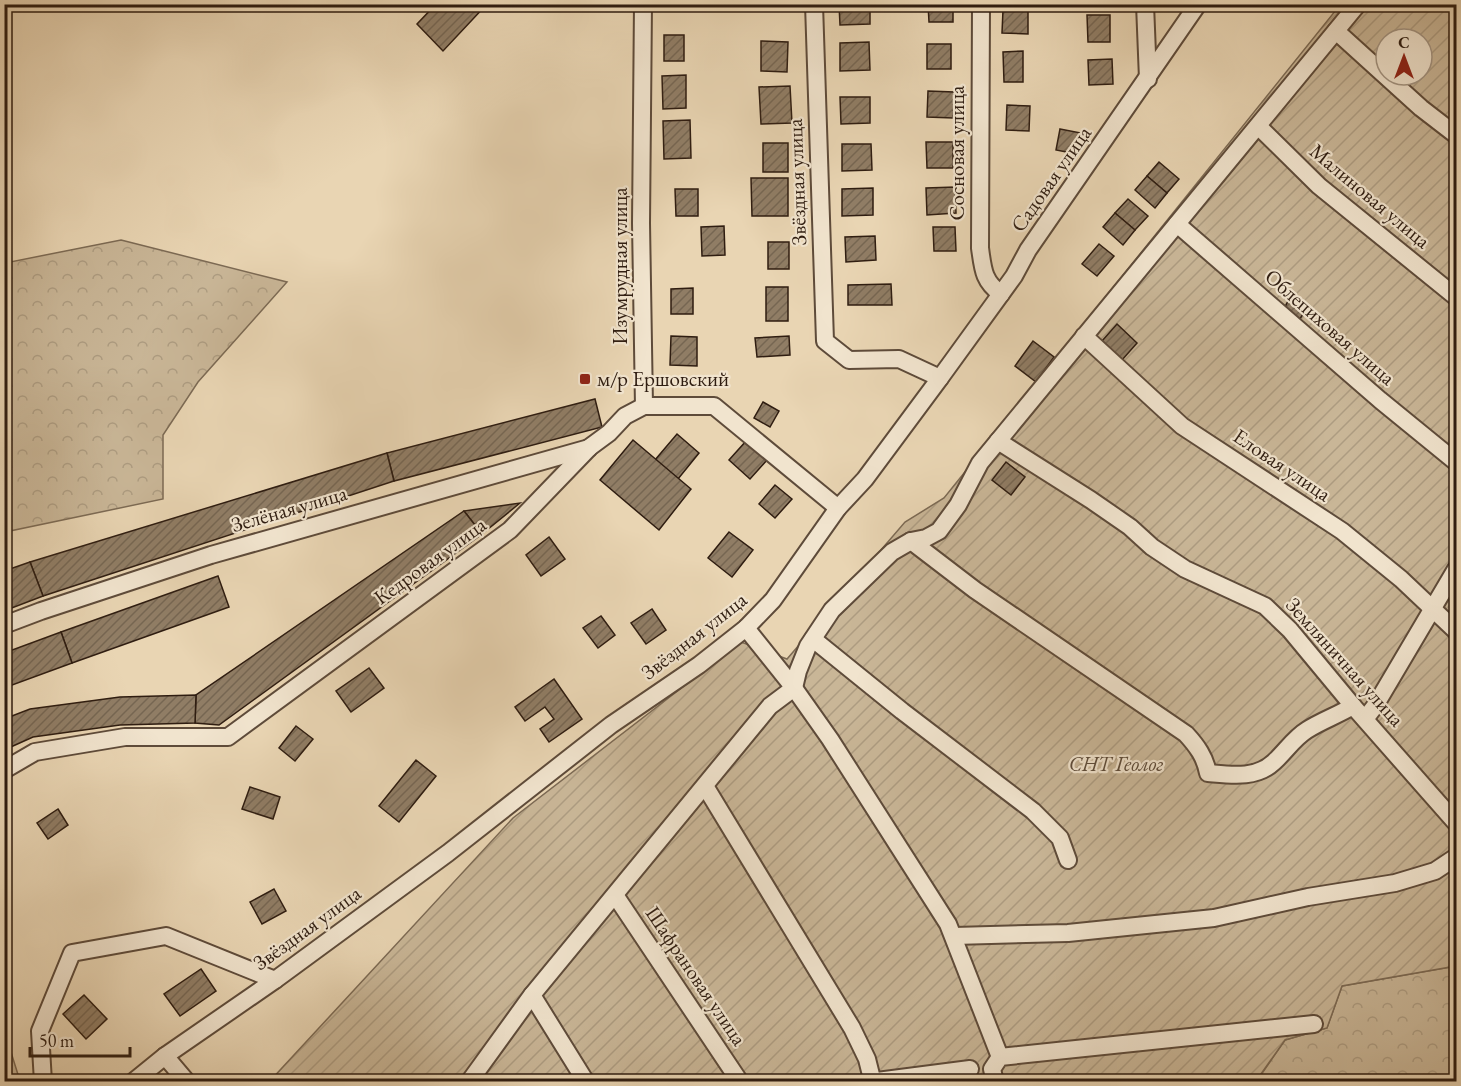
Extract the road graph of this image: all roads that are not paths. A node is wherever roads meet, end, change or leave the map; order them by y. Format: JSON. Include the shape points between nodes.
{"nodes":[{"id":1,"x":643,"y":4,"type":"edge"},
{"id":2,"x":814,"y":4,"type":"edge"},
{"id":3,"x":981,"y":4,"type":"edge"},
{"id":4,"x":1145,"y":4,"type":"edge"},
{"id":5,"x":1198,"y":4,"type":"edge"},
{"id":6,"x":1358,"y":4,"type":"edge"},
{"id":7,"x":1336,"y":31,"type":"junction"},
{"id":8,"x":1148,"y":79,"type":"junction"},
{"id":9,"x":1258,"y":126,"type":"junction"},
{"id":10,"x":1456,"y":135,"type":"edge"},
{"id":11,"x":1177,"y":224,"type":"junction"},
{"id":12,"x":1001,"y":294,"type":"junction"},
{"id":13,"x":1456,"y":297,"type":"edge"},
{"id":14,"x":1084,"y":336,"type":"junction"},
{"id":15,"x":940,"y":378,"type":"junction"},
{"id":16,"x":644,"y":406,"type":"junction"},
{"id":17,"x":998,"y":441,"type":"junction"},
{"id":18,"x":590,"y":447,"type":"junction"},
{"id":19,"x":1456,"y":462,"type":"edge"},
{"id":20,"x":838,"y":508,"type":"junction"},
{"id":21,"x":911,"y":542,"type":"junction"},
{"id":22,"x":1456,"y":569,"type":"edge"},
{"id":23,"x":1433,"y":608,"type":"junction"},
{"id":24,"x":4,"y":625,"type":"edge"},
{"id":25,"x":746,"y":628,"type":"junction"},
{"id":26,"x":1456,"y":631,"type":"edge"},
{"id":27,"x":813,"y":639,"type":"junction"},
{"id":28,"x":794,"y":688,"type":"junction"},
{"id":29,"x":1353,"y":706,"type":"junction"},
{"id":30,"x":1365,"y":719,"type":"junction"},
{"id":31,"x":4,"y":770,"type":"edge"},
{"id":32,"x":705,"y":786,"type":"junction"},
{"id":33,"x":1456,"y":823,"type":"edge"},
{"id":34,"x":1456,"y":857,"type":"edge"},
{"id":35,"x":1068,"y":860,"type":"dead end"},
{"id":36,"x":615,"y":895,"type":"junction"},
{"id":37,"x":954,"y":936,"type":"junction"},
{"id":38,"x":275,"y":980,"type":"junction"},
{"id":39,"x":532,"y":995,"type":"junction"},
{"id":40,"x":1314,"y":1024,"type":"dead end"},
{"id":41,"x":165,"y":1056,"type":"junction"},
{"id":42,"x":970,"y":1069,"type":"junction"},
{"id":43,"x":996,"y":1069,"type":"edge"},
{"id":44,"x":43,"y":1082,"type":"edge"},
{"id":45,"x":133,"y":1082,"type":"edge"},
{"id":46,"x":187,"y":1082,"type":"edge"},
{"id":47,"x":469,"y":1082,"type":"edge"},
{"id":48,"x":586,"y":1082,"type":"edge"},
{"id":49,"x":740,"y":1082,"type":"edge"},
{"id":50,"x":957,"y":1082,"type":"edge"}],
"edges":[{"from":1,"to":16,"type":"street","name":"Изумрудная улица"},
{"from":2,"to":15,"type":"street","name":"Звёздная улица","via":[[825,341],[849,360],[899,359]]},
{"from":3,"to":12,"type":"street","name":"Сосновая улица","via":[[980,248],[984,274],[990,286]]},
{"from":4,"to":8,"type":"street"},
{"from":5,"to":8,"type":"street","name":"Садовая улица"},
{"from":6,"to":7,"type":"street"},
{"from":7,"to":9,"type":"street"},
{"from":7,"to":10,"type":"street"},
{"from":8,"to":12,"type":"street","name":"Садовая улица"},
{"from":9,"to":11,"type":"street"},
{"from":9,"to":13,"type":"street","name":"Малиновая улица","via":[[1319,186]]},
{"from":11,"to":14,"type":"street"},
{"from":11,"to":19,"type":"street","name":"Облепиховая улица"},
{"from":12,"to":15,"type":"street","name":"Садовая улица"},
{"from":14,"to":17,"type":"street"},
{"from":14,"to":23,"type":"street","name":"Еловая улица","via":[[1182,426],[1342,531]]},
{"from":15,"to":20,"type":"street","name":"Звёздная улица","via":[[865,479]]},
{"from":16,"to":18,"type":"street","name":"Кедровая улица","via":[[625,416]]},
{"from":16,"to":20,"type":"street","via":[[714,406]]},
{"from":17,"to":21,"type":"street","via":[[939,531]]},
{"from":17,"to":29,"type":"street","name":"Земляничная улица","via":[[1091,500],[1185,569],[1265,606]]},
{"from":18,"to":24,"type":"street","name":"Зелёная улица","via":[[211,555]]},
{"from":18,"to":31,"type":"street","name":"Кедровая улица","via":[[510,530],[228,737],[125,737],[35,752]]},
{"from":20,"to":25,"type":"street","name":"Звёздная улица","via":[[773,600]]},
{"from":21,"to":27,"type":"street","via":[[892,552],[832,610]]},
{"from":21,"to":29,"type":"street","via":[[1186,734],[1198,747],[1208,773],[1261,772],[1308,729]]},
{"from":22,"to":23,"type":"street"},
{"from":23,"to":26,"type":"street","name":"Еловая улица"},
{"from":23,"to":30,"type":"street"},
{"from":25,"to":28,"type":"street"},
{"from":25,"to":38,"type":"street","name":"Звёздная улица","via":[[611,725],[448,853]]},
{"from":27,"to":28,"type":"street"},
{"from":27,"to":35,"type":"street","via":[[1034,811],[1060,838]]},
{"from":28,"to":32,"type":"street","via":[[770,706]]},
{"from":28,"to":37,"type":"street","via":[[867,794]]},
{"from":29,"to":30,"type":"street","name":"Земляничная улица"},
{"from":30,"to":33,"type":"street","name":"Земляничная улица"},
{"from":32,"to":36,"type":"street"},
{"from":32,"to":42,"type":"street","via":[[852,1028],[872,1079]]},
{"from":34,"to":37,"type":"street","via":[[1435,871],[1395,883],[1214,918],[1068,933]]},
{"from":36,"to":39,"type":"street"},
{"from":36,"to":49,"type":"street","name":"Шафрановая улица"},
{"from":37,"to":43,"type":"street"},
{"from":38,"to":41,"type":"street","name":"Звёздная улица"},
{"from":38,"to":44,"type":"street","via":[[166,936],[72,953],[40,1032]]},
{"from":39,"to":47,"type":"street"},
{"from":39,"to":48,"type":"street"},
{"from":40,"to":43,"type":"street"},
{"from":41,"to":45,"type":"street","name":"Звёздная улица"},
{"from":41,"to":46,"type":"street"},
{"from":42,"to":43,"type":"street"},
{"from":42,"to":50,"type":"street"}]}
